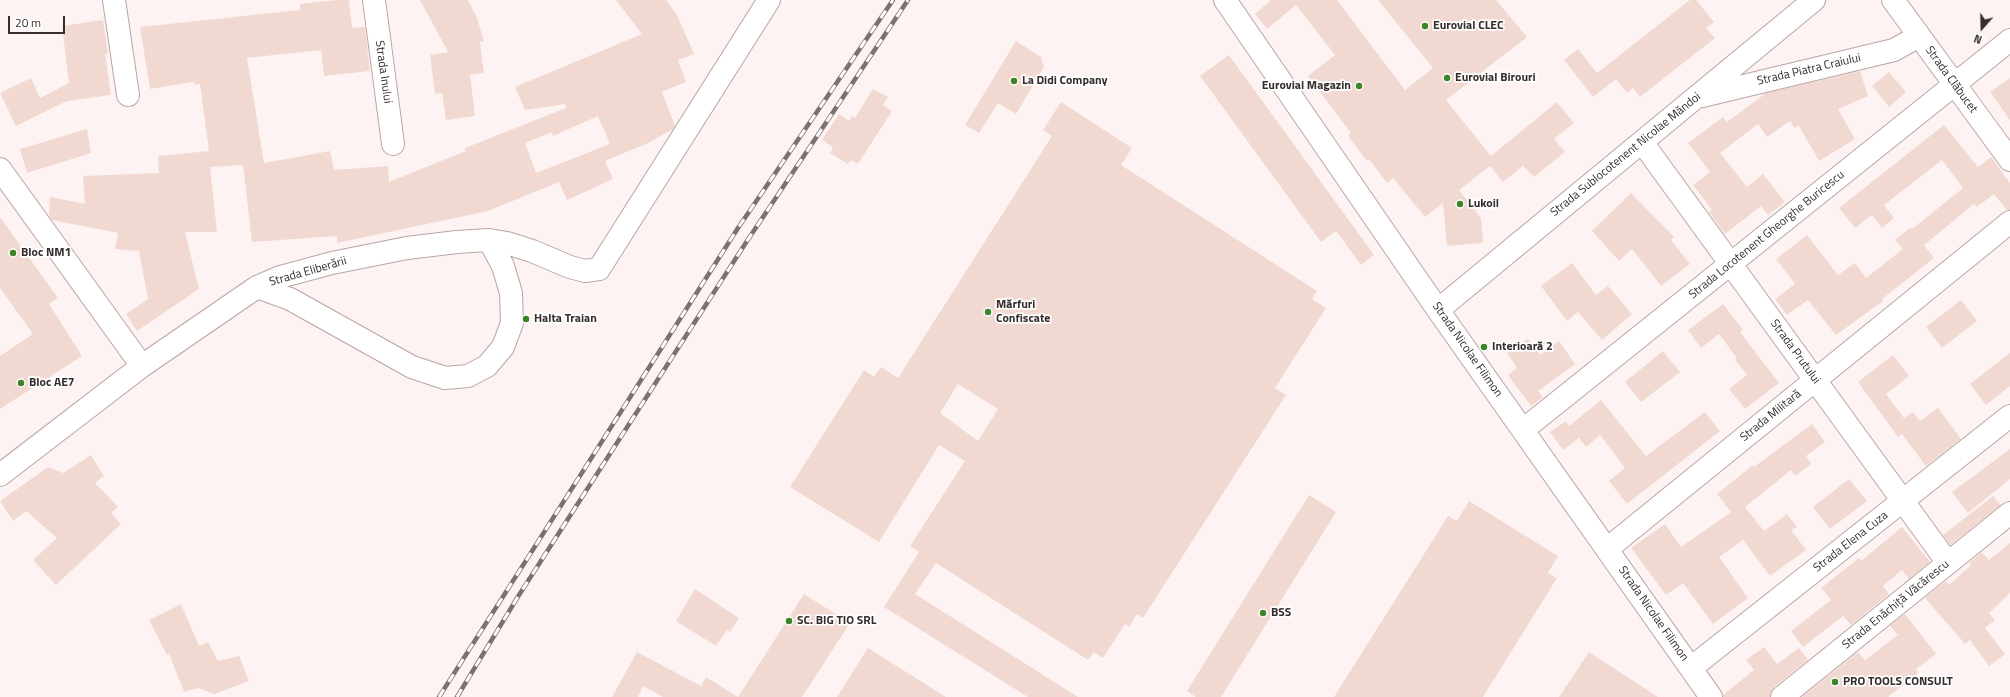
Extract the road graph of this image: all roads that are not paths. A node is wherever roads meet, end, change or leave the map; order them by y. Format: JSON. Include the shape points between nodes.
{"nodes":[{"id":1,"x":114,"y":0,"type":"edge"},
{"id":2,"x":374,"y":0,"type":"edge"},
{"id":3,"x":769,"y":0,"type":"edge"},
{"id":4,"x":1225,"y":0,"type":"edge"},
{"id":5,"x":1814,"y":0,"type":"edge"},
{"id":6,"x":1893,"y":0,"type":"edge"},
{"id":7,"x":1919,"y":36,"type":"junction"},
{"id":8,"x":2010,"y":40,"type":"edge"},
{"id":9,"x":1955,"y":84,"type":"junction"},
{"id":10,"x":128,"y":95,"type":"dead end"},
{"id":11,"x":1697,"y":97,"type":"junction"},
{"id":12,"x":1642,"y":142,"type":"junction"},
{"id":13,"x":393,"y":144,"type":"dead end"},
{"id":14,"x":2010,"y":160,"type":"edge"},
{"id":15,"x":0,"y":169,"type":"edge"},
{"id":16,"x":2010,"y":222,"type":"edge"},
{"id":17,"x":489,"y":240,"type":"junction"},
{"id":18,"x":1731,"y":264,"type":"junction"},
{"id":19,"x":257,"y":287,"type":"junction"},
{"id":20,"x":1438,"y":310,"type":"junction"},
{"id":21,"x":142,"y":366,"type":"junction"},
{"id":22,"x":1815,"y":380,"type":"junction"},
{"id":23,"x":2010,"y":416,"type":"edge"},
{"id":24,"x":1523,"y":430,"type":"junction"},
{"id":25,"x":0,"y":475,"type":"edge"},
{"id":26,"x":1904,"y":501,"type":"junction"},
{"id":27,"x":2010,"y":513,"type":"edge"},
{"id":28,"x":1607,"y":549,"type":"junction"},
{"id":29,"x":1948,"y":563,"type":"junction"},
{"id":30,"x":1691,"y":668,"type":"junction"},
{"id":31,"x":1712,"y":697,"type":"edge"},
{"id":32,"x":1782,"y":697,"type":"edge"}],
"edges":[{"from":1,"to":10,"type":"street"},
{"from":2,"to":13,"type":"street","name":"Strada Inului"},
{"from":3,"to":17,"type":"street","name":"Strada Eliberării","via":[[598,269],[585,271],[532,251]]},
{"from":4,"to":20,"type":"street","name":"Strada Nicolae Filimon"},
{"from":5,"to":11,"type":"street","name":"Strada Sublocotenent Nicolae Măndoi"},
{"from":6,"to":7,"type":"street","name":"Strada Clăbucet"},
{"from":7,"to":9,"type":"street","name":"Strada Clăbucet"},
{"from":7,"to":11,"type":"street","name":"Strada Piatra Craiului","via":[[1894,50]]},
{"from":8,"to":9,"type":"street","name":"Strada Locotenent Gheorghe Buricescu"},
{"from":9,"to":14,"type":"street","name":"Strada Clăbucet"},
{"from":9,"to":18,"type":"street","name":"Strada Locotenent Gheorghe Buricescu"},
{"from":11,"to":12,"type":"street","name":"Strada Sublocotenent Nicolae Măndoi"},
{"from":12,"to":18,"type":"street","name":"Strada Prutului"},
{"from":12,"to":20,"type":"street","name":"Strada Sublocotenent Nicolae Măndoi"},
{"from":15,"to":21,"type":"street"},
{"from":16,"to":22,"type":"street","name":"Strada Militară"},
{"from":17,"to":19,"type":"street","name":"Strada Eliberării","via":[[407,248],[332,263],[280,277]]},
{"from":17,"to":19,"type":"street","via":[[503,266],[511,293],[512,323],[503,347],[487,366],[468,376],[445,378],[412,367],[290,299]]},
{"from":18,"to":22,"type":"street","name":"Strada Prutului"},
{"from":18,"to":24,"type":"street","name":"Strada Locotenent Gheorghe Buricescu"},
{"from":19,"to":21,"type":"street","name":"Strada Eliberării"},
{"from":20,"to":24,"type":"street","name":"Strada Nicolae Filimon"},
{"from":21,"to":25,"type":"street","name":"Strada Eliberării"},
{"from":22,"to":26,"type":"street","name":"Strada Prutului"},
{"from":22,"to":28,"type":"street","name":"Strada Militară"},
{"from":23,"to":26,"type":"street","name":"Strada Elena Cuza"},
{"from":24,"to":28,"type":"street","name":"Strada Nicolae Filimon"},
{"from":26,"to":29,"type":"street","name":"Strada Prutului"},
{"from":26,"to":30,"type":"street","name":"Strada Elena Cuza"},
{"from":27,"to":29,"type":"street","name":"Strada Enăchiță Văcărescu"},
{"from":28,"to":30,"type":"street","name":"Strada Nicolae Filimon"},
{"from":29,"to":32,"type":"street","name":"Strada Enăchiță Văcărescu"},
{"from":30,"to":31,"type":"street","name":"Strada Nicolae Filimon"}]}
